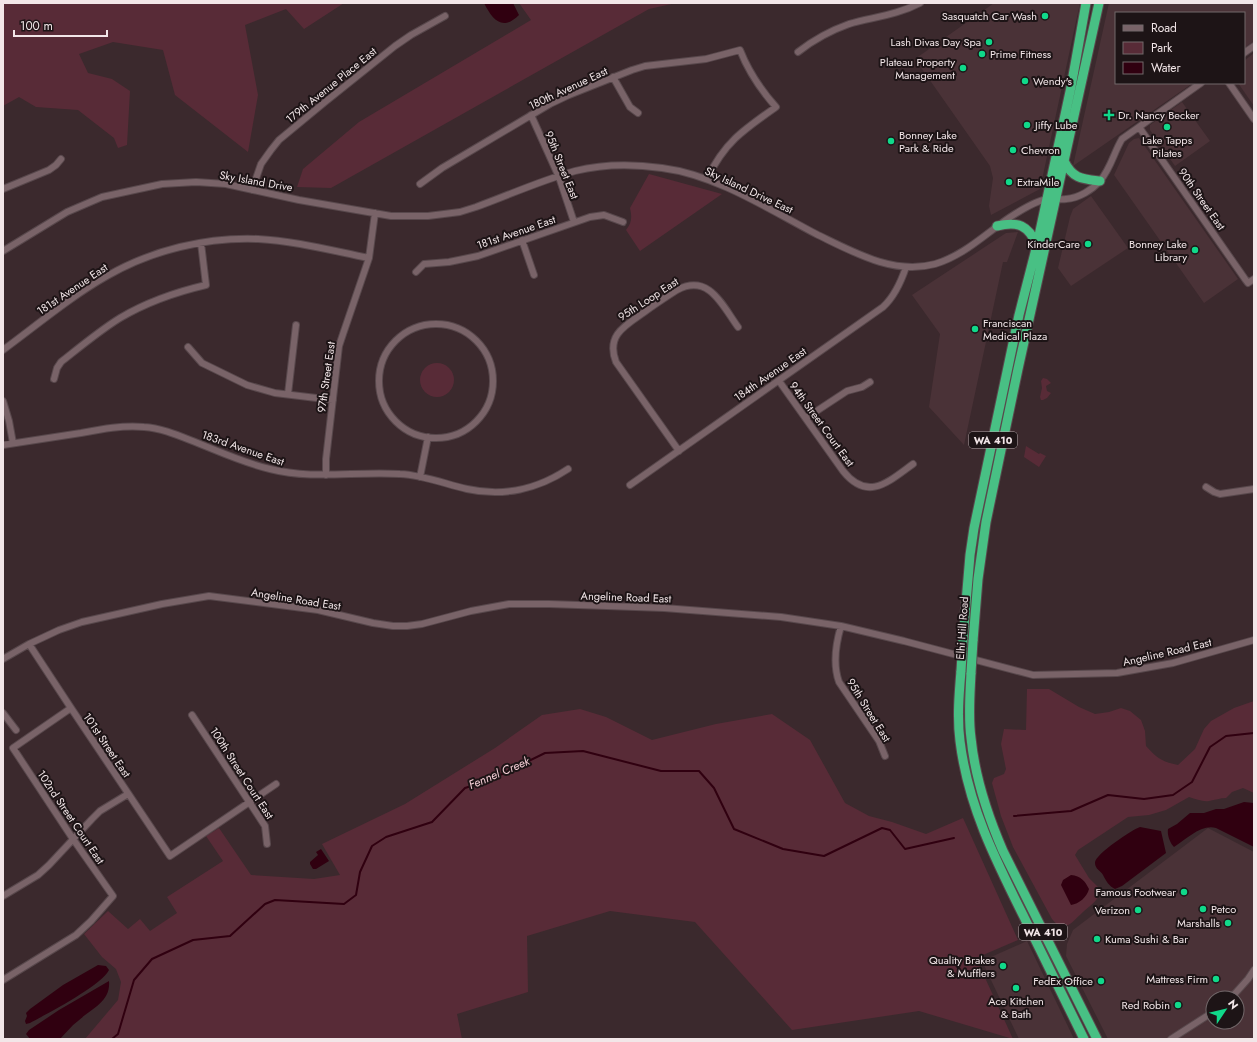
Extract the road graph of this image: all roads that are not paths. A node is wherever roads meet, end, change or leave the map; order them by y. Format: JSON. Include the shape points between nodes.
{"nodes":[{"id":1,"x":920,"y":3,"type":"edge"},
{"id":2,"x":1086,"y":3,"type":"edge"},
{"id":3,"x":1099,"y":3,"type":"edge"},
{"id":4,"x":445,"y":16,"type":"dead end"},
{"id":5,"x":1254,"y":46,"type":"edge"},
{"id":6,"x":798,"y":52,"type":"dead end"},
{"id":7,"x":1245,"y":52,"type":"edge"},
{"id":8,"x":613,"y":77,"type":"junction"},
{"id":9,"x":1200,"y":84,"type":"edge"},
{"id":10,"x":1230,"y":84,"type":"edge"},
{"id":11,"x":638,"y":113,"type":"dead end"},
{"id":12,"x":531,"y":115,"type":"junction"},
{"id":13,"x":1254,"y":119,"type":"edge"},
{"id":14,"x":1139,"y":127,"type":"junction"},
{"id":15,"x":61,"y":159,"type":"dead end"},
{"id":16,"x":1064,"y":161,"type":"junction"},
{"id":17,"x":559,"y":177,"type":"junction"},
{"id":18,"x":707,"y":179,"type":"junction"},
{"id":19,"x":1100,"y":181,"type":"junction"},
{"id":20,"x":420,"y":184,"type":"dead end"},
{"id":21,"x":3,"y":189,"type":"edge"},
{"id":22,"x":252,"y":190,"type":"junction"},
{"id":23,"x":1046,"y":199,"type":"junction"},
{"id":24,"x":1056,"y":199,"type":"junction"},
{"id":25,"x":375,"y":213,"type":"junction"},
{"id":26,"x":574,"y":222,"type":"junction"},
{"id":27,"x":623,"y":222,"type":"dead end"},
{"id":28,"x":997,"y":226,"type":"junction"},
{"id":29,"x":522,"y":240,"type":"junction"},
{"id":30,"x":201,"y":243,"type":"junction"},
{"id":31,"x":1037,"y":245,"type":"junction"},
{"id":32,"x":3,"y":251,"type":"edge"},
{"id":33,"x":369,"y":258,"type":"junction"},
{"id":34,"x":906,"y":267,"type":"junction"},
{"id":35,"x":416,"y":272,"type":"dead end"},
{"id":36,"x":534,"y":275,"type":"dead end"},
{"id":37,"x":1251,"y":281,"type":"edge"},
{"id":38,"x":296,"y":325,"type":"dead end"},
{"id":39,"x":738,"y":328,"type":"dead end"},
{"id":40,"x":188,"y":347,"type":"dead end"},
{"id":41,"x":3,"y":350,"type":"edge"},
{"id":42,"x":54,"y":379,"type":"dead end"},
{"id":43,"x":779,"y":380,"type":"junction"},
{"id":44,"x":870,"y":382,"type":"dead end"},
{"id":45,"x":288,"y":394,"type":"junction"},
{"id":46,"x":333,"y":400,"type":"junction"},
{"id":47,"x":3,"y":401,"type":"edge"},
{"id":48,"x":806,"y":418,"type":"junction"},
{"id":49,"x":428,"y":437,"type":"junction"},
{"id":50,"x":13,"y":443,"type":"junction"},
{"id":51,"x":3,"y":445,"type":"edge"},
{"id":52,"x":679,"y":451,"type":"junction"},
{"id":53,"x":912,"y":464,"type":"dead end"},
{"id":54,"x":568,"y":468,"type":"dead end"},
{"id":55,"x":326,"y":475,"type":"junction"},
{"id":56,"x":420,"y":477,"type":"junction"},
{"id":57,"x":630,"y":485,"type":"dead end"},
{"id":58,"x":1206,"y":487,"type":"dead end"},
{"id":59,"x":1254,"y":489,"type":"edge"},
{"id":60,"x":841,"y":626,"type":"junction"},
{"id":61,"x":1254,"y":640,"type":"edge"},
{"id":62,"x":29,"y":644,"type":"junction"},
{"id":63,"x":3,"y":660,"type":"edge"},
{"id":64,"x":71,"y":708,"type":"junction"},
{"id":65,"x":3,"y":713,"type":"edge"},
{"id":66,"x":192,"y":715,"type":"dead end"},
{"id":67,"x":16,"y":730,"type":"dead end"},
{"id":68,"x":885,"y":756,"type":"dead end"},
{"id":69,"x":276,"y":784,"type":"dead end"},
{"id":70,"x":128,"y":794,"type":"junction"},
{"id":71,"x":250,"y":802,"type":"junction"},
{"id":72,"x":73,"y":839,"type":"junction"},
{"id":73,"x":267,"y":844,"type":"dead end"},
{"id":74,"x":3,"y":896,"type":"edge"},
{"id":75,"x":1254,"y":970,"type":"edge"},
{"id":76,"x":3,"y":980,"type":"edge"},
{"id":77,"x":1238,"y":990,"type":"edge"},
{"id":78,"x":1205,"y":1017,"type":"edge"},
{"id":79,"x":1084,"y":1039,"type":"edge"},
{"id":80,"x":1096,"y":1039,"type":"edge"},
{"id":81,"x":1171,"y":1039,"type":"edge"}],
"edges":[{"from":1,"to":6,"type":"street","via":[[909,9],[840,28]]},
{"from":2,"to":23,"type":"highway","number":"WA 410"},
{"from":3,"to":16,"type":"highway","number":"WA 410"},
{"from":4,"to":22,"type":"street","name":"179th Avenue Place East","via":[[395,46],[279,140],[261,164]]},
{"from":5,"to":7,"type":"street"},
{"from":8,"to":11,"type":"street","via":[[630,107]]},
{"from":8,"to":12,"type":"street","name":"180th Avenue East","via":[[569,95]]},
{"from":8,"to":18,"type":"street","name":"180th Avenue East","via":[[645,66],[706,59],[740,50],[748,70],[776,108],[734,139],[718,158]]},
{"from":9,"to":14,"type":"street"},
{"from":10,"to":13,"type":"street"},
{"from":12,"to":17,"type":"street","name":"95th Street East"},
{"from":12,"to":20,"type":"street","name":"180th Avenue East"},
{"from":14,"to":19,"type":"street","via":[[1122,139]]},
{"from":14,"to":37,"type":"street","name":"90th Street East"},
{"from":15,"to":21,"type":"street","via":[[49,170]]},
{"from":16,"to":19,"type":"highway","via":[[1067,168],[1082,180]]},
{"from":16,"to":24,"type":"highway","number":"WA 410"},
{"from":17,"to":18,"type":"street","name":"Sky Island Drive East","via":[[576,171],[616,165],[684,172]]},
{"from":17,"to":25,"type":"street","name":"Sky Island Drive East","via":[[460,212],[410,217]]},
{"from":17,"to":26,"type":"street","name":"95th Street East"},
{"from":18,"to":34,"type":"street","name":"Sky Island Drive East","via":[[852,252],[890,265]]},
{"from":19,"to":24,"type":"street","via":[[1082,195]]},
{"from":22,"to":25,"type":"street","name":"Sky Island Drive"},
{"from":22,"to":32,"type":"street","name":"Sky Island Drive","via":[[226,184],[196,182],[162,184],[102,197],[67,212]]},
{"from":23,"to":24,"type":"street"},
{"from":23,"to":28,"type":"street","name":"Sky Island Drive East","via":[[1025,208]]},
{"from":23,"to":31,"type":"highway","name":"Elhi Hill Road","number":"WA 410"},
{"from":24,"to":80,"type":"highway","name":"Elhi Hill Road","number":"WA 410","bridge":true,"via":[[986,522],[973,641],[970,737],[977,776],[991,824]]},
{"from":25,"to":33,"type":"street","name":"97th Street East"},
{"from":26,"to":27,"type":"street","name":"181st Avenue East","via":[[604,215]]},
{"from":26,"to":29,"type":"street","name":"181st Avenue East"},
{"from":28,"to":31,"type":"highway","via":[[1008,223],[1021,225],[1030,231]]},
{"from":28,"to":34,"type":"street","name":"Sky Island Drive East","via":[[953,257],[922,267]]},
{"from":29,"to":35,"type":"street","name":"181st Avenue East","via":[[464,259],[424,264]]},
{"from":29,"to":36,"type":"street"},
{"from":30,"to":33,"type":"street","name":"181st Avenue East","via":[[236,239],[279,241]]},
{"from":30,"to":41,"type":"street","name":"181st Avenue East","via":[[145,258],[108,276]]},
{"from":30,"to":42,"type":"street","via":[[206,285],[155,300],[119,319],[61,362],[56,368]]},
{"from":31,"to":79,"type":"highway","name":"Elhi Hill Road","number":"WA 410","bridge":true,"via":[[1019,315],[974,528],[963,638],[960,740],[979,820]]},
{"from":33,"to":46,"type":"street","name":"97th Street East","via":[[342,334]]},
{"from":34,"to":43,"type":"street","name":"184th Avenue East","via":[[890,301]]},
{"from":38,"to":45,"type":"street"},
{"from":39,"to":52,"type":"street","name":"95th Loop East","via":[[714,294],[704,287],[693,285],[683,286],[623,326],[616,336],[613,345],[616,362]]},
{"from":40,"to":45,"type":"street","via":[[202,363],[240,382],[262,390]]},
{"from":43,"to":48,"type":"street","name":"94th Street Court East"},
{"from":43,"to":52,"type":"street","name":"184th Avenue East"},
{"from":44,"to":48,"type":"street","via":[[847,391]]},
{"from":45,"to":46,"type":"street"},
{"from":46,"to":55,"type":"street","name":"97th Street East"},
{"from":47,"to":50,"type":"street"},
{"from":48,"to":53,"type":"street","name":"94th Street Court East","via":[[849,478],[858,485],[868,488],[879,487]]},
{"from":49,"to":49,"type":"street","via":[[455,435],[476,422],[490,402],[493,385],[491,365],[478,342],[460,329],[444,324],[424,325],[403,335],[390,348],[383,362],[379,380],[382,399],[390,414],[411,432]]},
{"from":49,"to":56,"type":"street"},
{"from":50,"to":51,"type":"street","name":"183rd Avenue East"},
{"from":50,"to":55,"type":"street","name":"183rd Avenue East","via":[[117,427],[145,427],[172,433],[268,469],[300,475]]},
{"from":52,"to":57,"type":"street","name":"184th Avenue East"},
{"from":54,"to":56,"type":"street","name":"183rd Avenue East","via":[[550,480],[507,492],[479,492]]},
{"from":55,"to":56,"type":"street","name":"183rd Avenue East","via":[[400,474]]},
{"from":58,"to":59,"type":"street","via":[[1220,494]]},
{"from":60,"to":61,"type":"street","name":"Angeline Road East","via":[[1033,675],[1130,671],[1173,663]]},
{"from":60,"to":62,"type":"street","name":"Angeline Road East","via":[[781,617],[664,608],[549,604],[509,604],[422,624],[393,626],[318,610],[209,596],[82,622]]},
{"from":60,"to":68,"type":"street","name":"95th Street East","via":[[837,651],[839,682],[879,741]]},
{"from":62,"to":63,"type":"street","name":"Angeline Road East"},
{"from":62,"to":64,"type":"street","name":"101st Street East"},
{"from":64,"to":70,"type":"street","name":"101st Street East"},
{"from":64,"to":72,"type":"street","name":"102nd Street Court East","via":[[13,748]]},
{"from":65,"to":67,"type":"street"},
{"from":66,"to":71,"type":"street","name":"100th Street Court East"},
{"from":69,"to":71,"type":"street"},
{"from":70,"to":71,"type":"street","name":"101st Street East","via":[[170,856]]},
{"from":70,"to":72,"type":"street","via":[[100,811]]},
{"from":71,"to":73,"type":"street","name":"100th Street Court East","via":[[265,826]]},
{"from":72,"to":74,"type":"street","via":[[38,875]]},
{"from":72,"to":76,"type":"street","name":"102nd Street Court East","via":[[113,896],[76,935]]},
{"from":75,"to":77,"type":"street"},
{"from":78,"to":81,"type":"street"}]}
